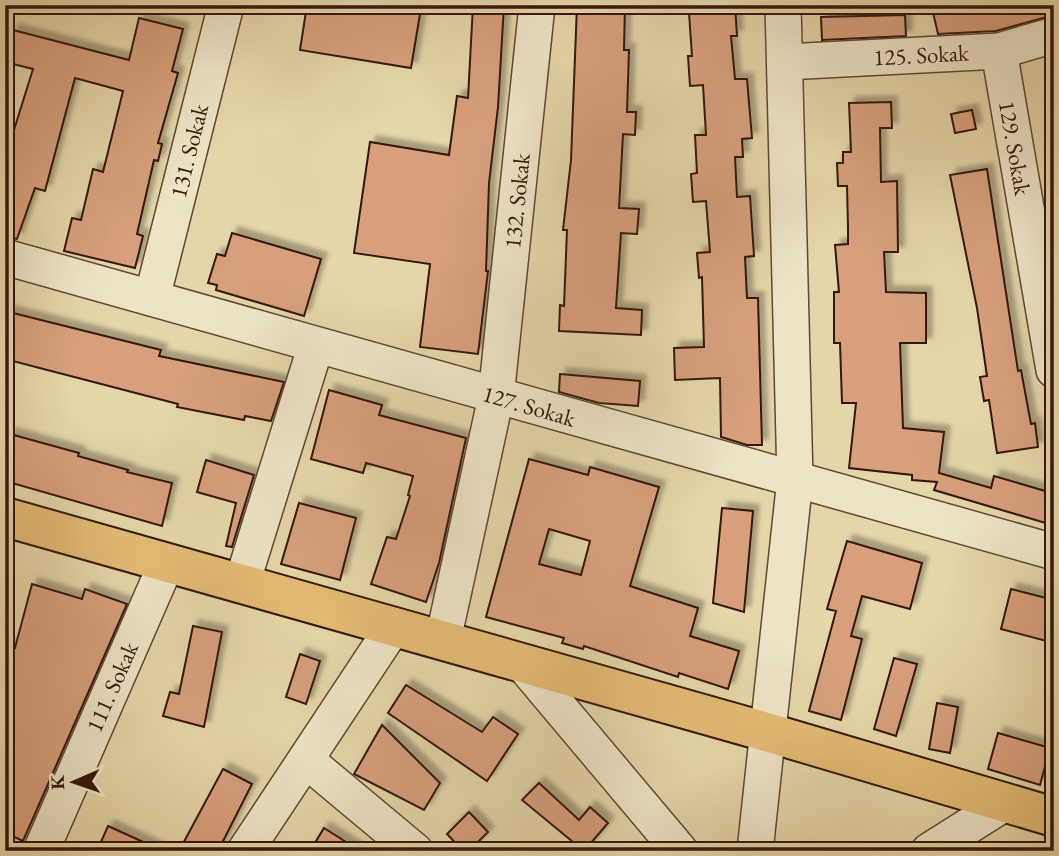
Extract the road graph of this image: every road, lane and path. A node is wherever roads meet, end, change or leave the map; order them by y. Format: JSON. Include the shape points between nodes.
{"nodes":[{"id":1,"x":226,"y":5,"type":"edge"},
{"id":2,"x":537,"y":5,"type":"edge"},
{"id":3,"x":783,"y":5,"type":"edge"},
{"id":4,"x":1054,"y":35,"type":"edge"},
{"id":5,"x":999,"y":51,"type":"junction"},
{"id":6,"x":785,"y":62,"type":"junction"},
{"id":7,"x":5,"y":257,"type":"edge"},
{"id":8,"x":152,"y":298,"type":"junction"},
{"id":9,"x":316,"y":345,"type":"junction"},
{"id":10,"x":1054,"y":370,"type":"edge"},
{"id":11,"x":496,"y":397,"type":"junction"},
{"id":12,"x":795,"y":479,"type":"junction"},
{"id":13,"x":5,"y":517,"type":"edge"},
{"id":14,"x":1054,"y":552,"type":"edge"},
{"id":15,"x":167,"y":562,"type":"junction"},
{"id":16,"x":242,"y":583,"type":"junction"},
{"id":17,"x":394,"y":626,"type":"junction"},
{"id":18,"x":443,"y":640,"type":"junction"},
{"id":19,"x":521,"y":662,"type":"junction"},
{"id":20,"x":770,"y":733,"type":"junction"},
{"id":21,"x":306,"y":760,"type":"junction"},
{"id":22,"x":1005,"y":803,"type":"junction"},
{"id":23,"x":1054,"y":817,"type":"edge"},
{"id":24,"x":41,"y":851,"type":"edge"},
{"id":25,"x":245,"y":851,"type":"edge"},
{"id":26,"x":415,"y":851,"type":"edge"},
{"id":27,"x":680,"y":851,"type":"edge"},
{"id":28,"x":755,"y":851,"type":"edge"},
{"id":29,"x":929,"y":851,"type":"edge"}],
"edges":[{"from":1,"to":8,"type":"street","name":"131. Sokak"},
{"from":2,"to":11,"type":"street","name":"132. Sokak"},
{"from":3,"to":6,"type":"street"},
{"from":4,"to":5,"type":"street","name":"125. Sokak"},
{"from":5,"to":6,"type":"street","name":"125. Sokak"},
{"from":5,"to":10,"type":"street","name":"129. Sokak"},
{"from":6,"to":12,"type":"street"},
{"from":7,"to":8,"type":"street","name":"127. Sokak"},
{"from":8,"to":9,"type":"street","name":"127. Sokak"},
{"from":9,"to":11,"type":"street","name":"127. Sokak"},
{"from":9,"to":16,"type":"street"},
{"from":11,"to":12,"type":"street","name":"127. Sokak"},
{"from":11,"to":18,"type":"street","name":"132. Sokak"},
{"from":12,"to":14,"type":"street","name":"127. Sokak"},
{"from":12,"to":20,"type":"street"},
{"from":13,"to":15,"type":"main road"},
{"from":15,"to":16,"type":"main road"},
{"from":15,"to":24,"type":"street","name":"111. Sokak"},
{"from":16,"to":17,"type":"main road"},
{"from":17,"to":18,"type":"main road"},
{"from":17,"to":21,"type":"street"},
{"from":18,"to":19,"type":"main road"},
{"from":19,"to":20,"type":"main road"},
{"from":19,"to":27,"type":"street"},
{"from":20,"to":22,"type":"main road"},
{"from":20,"to":28,"type":"street"},
{"from":21,"to":25,"type":"street"},
{"from":21,"to":26,"type":"street"},
{"from":22,"to":23,"type":"main road"},
{"from":22,"to":29,"type":"street"}]}
